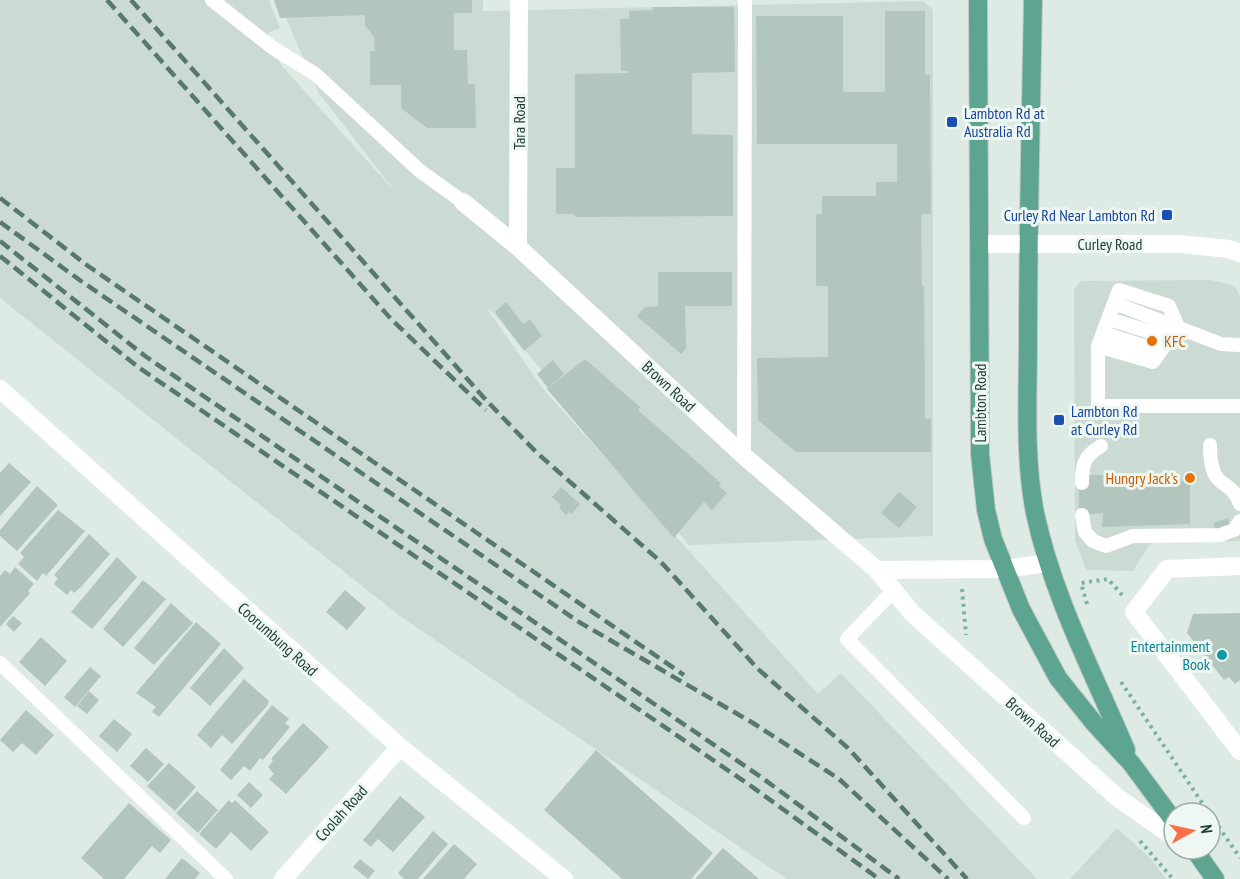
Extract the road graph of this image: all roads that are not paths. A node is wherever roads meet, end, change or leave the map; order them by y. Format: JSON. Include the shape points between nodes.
{"nodes":[{"id":1,"x":212,"y":0,"type":"edge"},
{"id":2,"x":519,"y":0,"type":"edge"},
{"id":3,"x":745,"y":0,"type":"edge"},
{"id":4,"x":978,"y":0,"type":"edge"},
{"id":5,"x":1034,"y":0,"type":"edge"},
{"id":6,"x":463,"y":202,"type":"joint"},
{"id":7,"x":1029,"y":243,"type":"junction"},
{"id":8,"x":979,"y":244,"type":"junction"},
{"id":9,"x":518,"y":247,"type":"junction"},
{"id":10,"x":1240,"y":253,"type":"edge"},
{"id":11,"x":1109,"y":319,"type":"junction"},
{"id":12,"x":1178,"y":327,"type":"junction"},
{"id":13,"x":1103,"y":333,"type":"junction"},
{"id":14,"x":1240,"y":345,"type":"edge"},
{"id":15,"x":1098,"y":346,"type":"junction"},
{"id":16,"x":0,"y":389,"type":"edge"},
{"id":17,"x":1240,"y":405,"type":"edge"},
{"id":18,"x":1210,"y":445,"type":"dead end"},
{"id":19,"x":1101,"y":446,"type":"dead end"},
{"id":20,"x":744,"y":456,"type":"junction"},
{"id":21,"x":1082,"y":483,"type":"dead end"},
{"id":22,"x":1240,"y":504,"type":"edge"},
{"id":23,"x":1082,"y":515,"type":"dead end"},
{"id":24,"x":1240,"y":521,"type":"edge"},
{"id":25,"x":1048,"y":563,"type":"junction"},
{"id":26,"x":1240,"y":566,"type":"edge"},
{"id":27,"x":1004,"y":569,"type":"junction"},
{"id":28,"x":877,"y":570,"type":"junction"},
{"id":29,"x":894,"y":590,"type":"junction"},
{"id":30,"x":0,"y":663,"type":"edge"},
{"id":31,"x":400,"y":747,"type":"junction"},
{"id":32,"x":1240,"y":750,"type":"edge"},
{"id":33,"x":1131,"y":763,"type":"junction"},
{"id":34,"x":1162,"y":805,"type":"edge"},
{"id":35,"x":1024,"y":818,"type":"dead end"},
{"id":36,"x":1162,"y":829,"type":"edge"},
{"id":37,"x":1202,"y":861,"type":"edge"},
{"id":38,"x":226,"y":879,"type":"edge"},
{"id":39,"x":283,"y":879,"type":"edge"},
{"id":40,"x":564,"y":879,"type":"edge"},
{"id":41,"x":1215,"y":879,"type":"edge"}],
"edges":[{"from":1,"to":6,"type":"lane","via":[[273,48],[315,74],[420,171]]},
{"from":2,"to":9,"type":"street","name":"Tara Road"},
{"from":3,"to":20,"type":"lane"},
{"from":4,"to":8,"type":"main road","name":"Lambton Road"},
{"from":5,"to":7,"type":"main road","name":"Lambton Road"},
{"from":6,"to":9,"type":"street","name":"Brown Road"},
{"from":7,"to":8,"type":"street","name":"Curley Road"},
{"from":7,"to":10,"type":"street","name":"Curley Road","via":[[1180,244]]},
{"from":7,"to":25,"type":"main road","name":"Lambton Road","via":[[1028,453],[1035,511]]},
{"from":8,"to":27,"type":"main road","name":"Lambton Road","via":[[980,454],[986,510]]},
{"from":9,"to":20,"type":"street","name":"Brown Road"},
{"from":11,"to":12,"type":"lane","via":[[1157,334]]},
{"from":11,"to":12,"type":"lane","via":[[1119,290],[1169,306]]},
{"from":11,"to":13,"type":"lane"},
{"from":12,"to":13,"type":"lane","via":[[1153,349]]},
{"from":12,"to":14,"type":"lane","via":[[1221,344]]},
{"from":12,"to":15,"type":"lane","via":[[1153,362]]},
{"from":13,"to":15,"type":"lane"},
{"from":15,"to":17,"type":"lane","via":[[1098,406]]},
{"from":16,"to":31,"type":"street","name":"Coorumbung Road"},
{"from":18,"to":22,"type":"lane","via":[[1215,479],[1237,495]]},
{"from":19,"to":21,"type":"lane","via":[[1088,454],[1082,466]]},
{"from":20,"to":28,"type":"street","name":"Brown Road"},
{"from":23,"to":24,"type":"lane","via":[[1085,532],[1093,542],[1106,546],[1133,536],[1220,535],[1234,530]]},
{"from":25,"to":27,"type":"street"},
{"from":25,"to":33,"type":"main road","name":"Lambton Road","via":[[1066,615]]},
{"from":26,"to":32,"type":"street","via":[[1167,569],[1134,612]]},
{"from":27,"to":28,"type":"street"},
{"from":27,"to":33,"type":"main road","name":"Lambton Road","via":[[1058,678]]},
{"from":28,"to":29,"type":"street","name":"Brown Road"},
{"from":29,"to":35,"type":"lane","via":[[847,639]]},
{"from":29,"to":36,"type":"street","name":"Brown Road","via":[[912,613],[1118,798]]},
{"from":30,"to":38,"type":"lane"},
{"from":31,"to":39,"type":"street","name":"Coolah Road"},
{"from":31,"to":40,"type":"street","name":"Coorumbung Road"},
{"from":33,"to":34,"type":"main road","name":"Lambton Road"},
{"from":37,"to":41,"type":"main road"}]}
